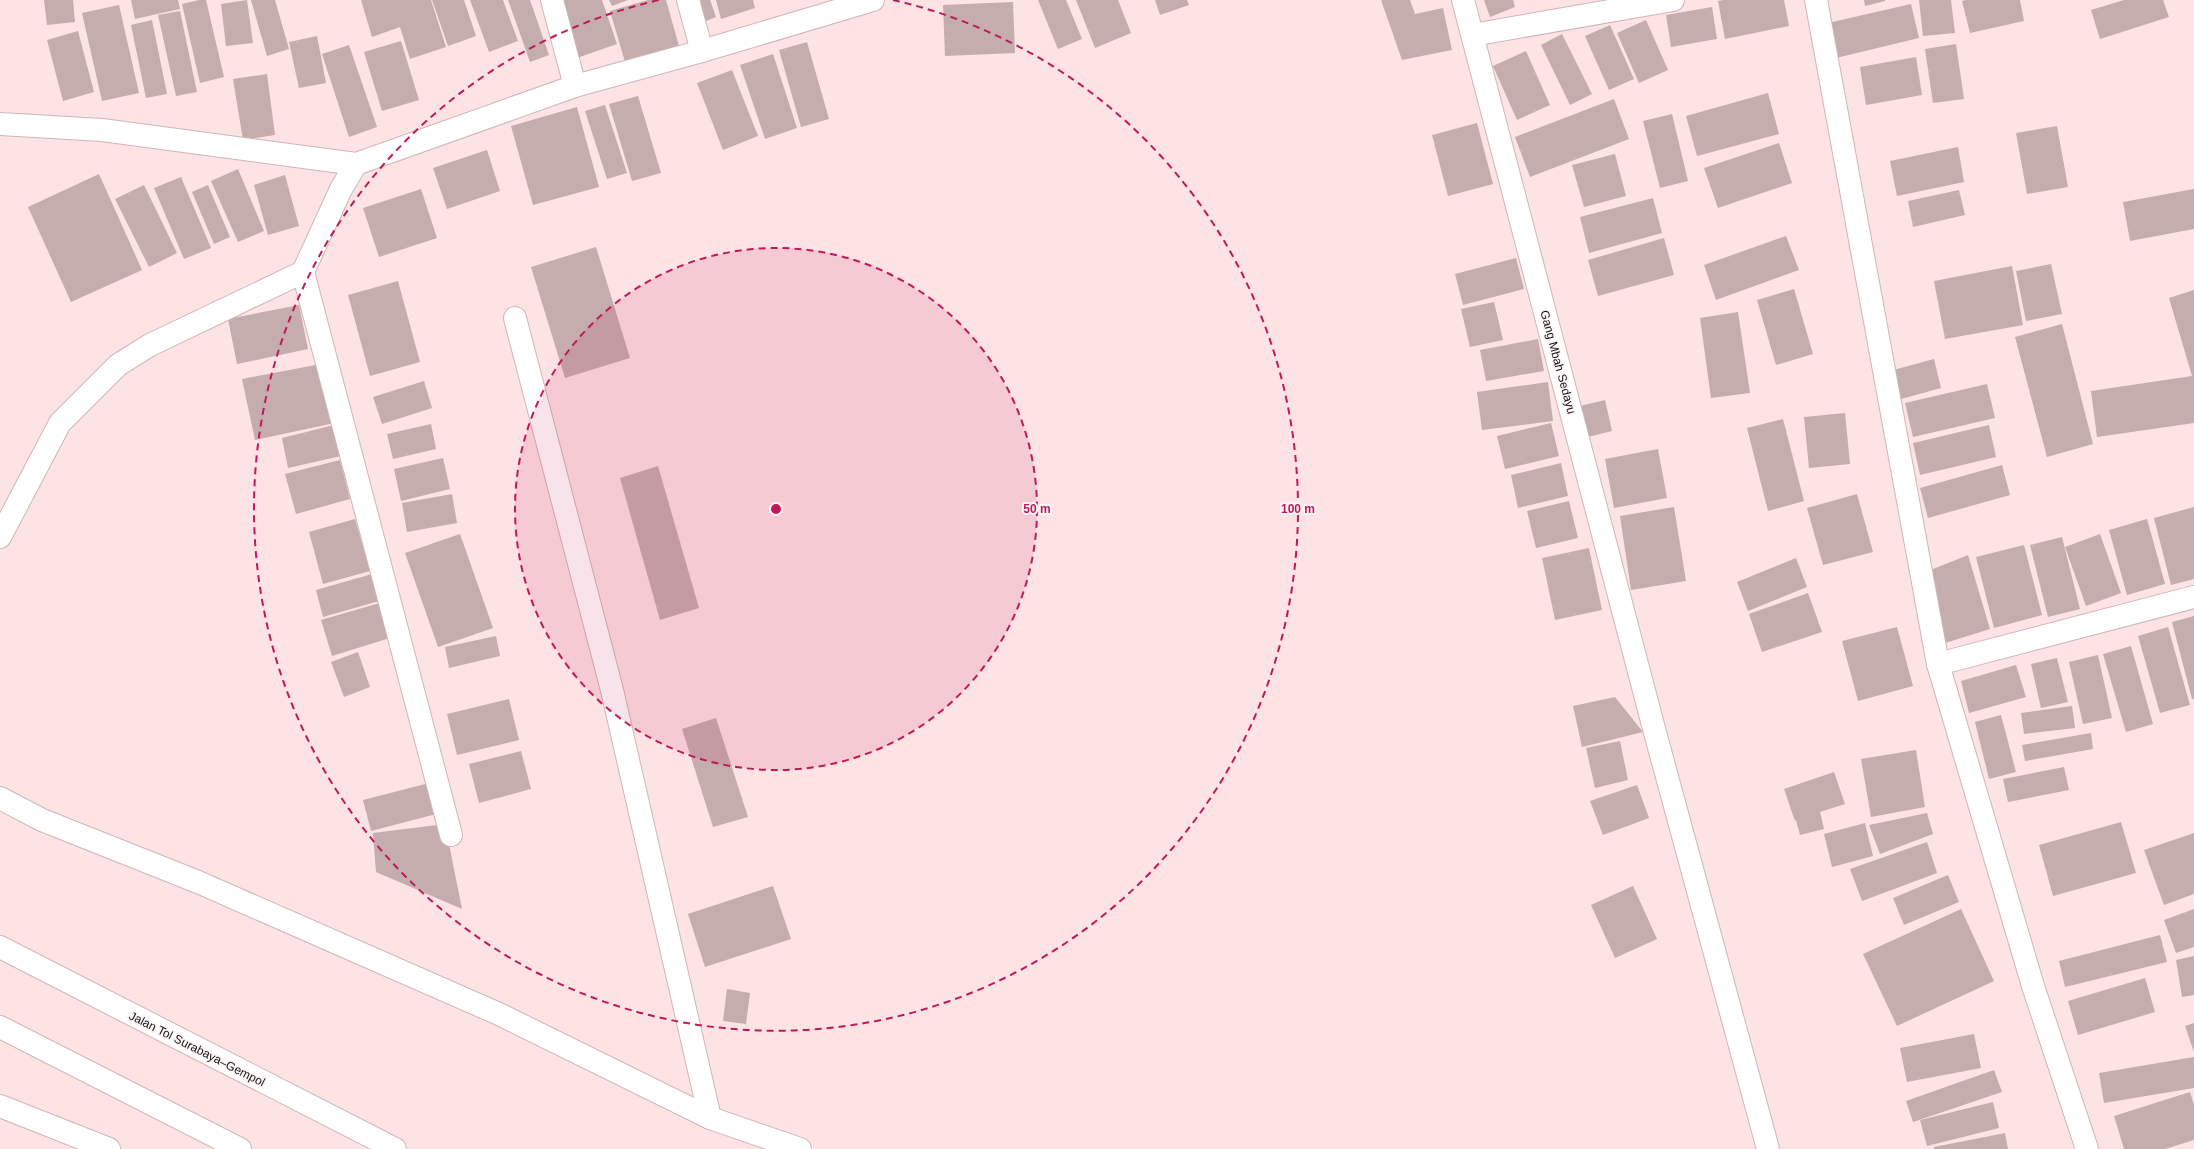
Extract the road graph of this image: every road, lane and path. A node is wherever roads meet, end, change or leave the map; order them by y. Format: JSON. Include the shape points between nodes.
{"nodes":[{"id":1,"x":552,"y":0,"type":"edge"},
{"id":2,"x":688,"y":0,"type":"edge"},
{"id":3,"x":873,"y":0,"type":"edge"},
{"id":4,"x":1463,"y":0,"type":"edge"},
{"id":5,"x":1673,"y":0,"type":"edge"},
{"id":6,"x":1816,"y":0,"type":"edge"},
{"id":7,"x":1472,"y":36,"type":"junction"},
{"id":8,"x":702,"y":51,"type":"junction"},
{"id":9,"x":575,"y":86,"type":"junction"},
{"id":10,"x":0,"y":124,"type":"edge"},
{"id":11,"x":356,"y":164,"type":"junction"},
{"id":12,"x":303,"y":272,"type":"junction"},
{"id":13,"x":515,"y":318,"type":"dead end"},
{"id":14,"x":0,"y":537,"type":"edge"},
{"id":15,"x":2194,"y":597,"type":"edge"},
{"id":16,"x":1938,"y":664,"type":"junction"},
{"id":17,"x":0,"y":798,"type":"edge"},
{"id":18,"x":451,"y":835,"type":"dead end"},
{"id":19,"x":0,"y":948,"type":"edge"},
{"id":20,"x":0,"y":1027,"type":"edge"},
{"id":21,"x":0,"y":1106,"type":"edge"},
{"id":22,"x":710,"y":1118,"type":"junction"},
{"id":23,"x":109,"y":1149,"type":"edge"},
{"id":24,"x":240,"y":1149,"type":"edge"},
{"id":25,"x":395,"y":1149,"type":"edge"},
{"id":26,"x":800,"y":1149,"type":"edge"},
{"id":27,"x":1768,"y":1149,"type":"edge"},
{"id":28,"x":2087,"y":1149,"type":"edge"}],
"edges":[{"from":1,"to":9,"type":"main road"},
{"from":2,"to":8,"type":"main road"},
{"from":3,"to":8,"type":"main road"},
{"from":4,"to":7,"type":"main road","name":"Gang Mbah Sedayu"},
{"from":5,"to":7,"type":"main road"},
{"from":6,"to":16,"type":"main road"},
{"from":7,"to":27,"type":"main road","name":"Gang Mbah Sedayu","via":[[1653,725]]},
{"from":8,"to":9,"type":"main road"},
{"from":9,"to":11,"type":"main road"},
{"from":10,"to":11,"type":"main road","via":[[102,130]]},
{"from":11,"to":12,"type":"main road","via":[[341,189]]},
{"from":12,"to":14,"type":"main road","via":[[150,345],[118,364],[60,423]]},
{"from":12,"to":18,"type":"main road"},
{"from":13,"to":22,"type":"main road","via":[[612,690]]},
{"from":15,"to":16,"type":"main road"},
{"from":16,"to":28,"type":"main road","via":[[2033,986]]},
{"from":17,"to":22,"type":"main road","via":[[42,820],[198,882],[499,1014]]},
{"from":19,"to":25,"type":"main road","name":"Jalan Tol Surabaya–Gempol"},
{"from":20,"to":24,"type":"main road"},
{"from":21,"to":23,"type":"main road"},
{"from":22,"to":26,"type":"main road"}]}
